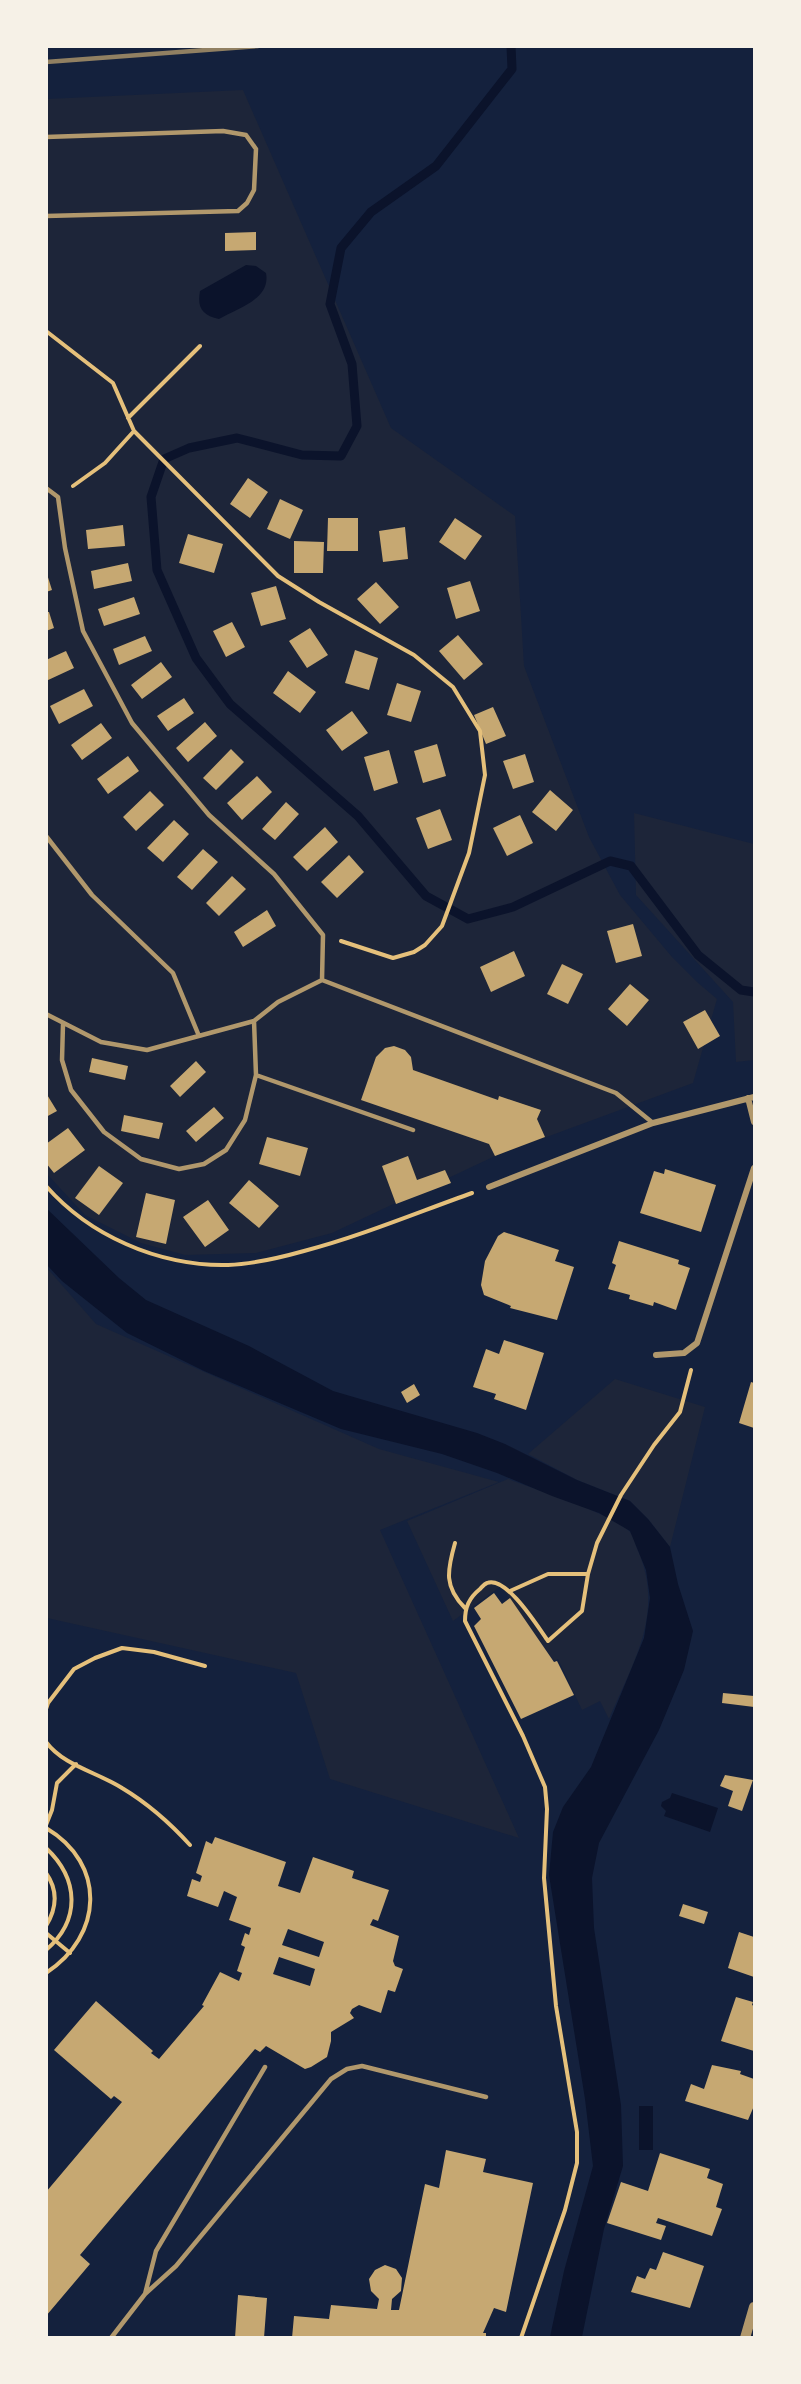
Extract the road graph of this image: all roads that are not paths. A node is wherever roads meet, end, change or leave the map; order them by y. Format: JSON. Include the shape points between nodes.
{"nodes":[{"id":1,"x":46,"y":137,"type":"edge"},
{"id":2,"x":46,"y":216,"type":"edge"},
{"id":3,"x":46,"y":488,"type":"edge"},
{"id":4,"x":46,"y":836,"type":"edge"},
{"id":5,"x":322,"y":980,"type":"junction"},
{"id":6,"x":46,"y":1014,"type":"edge"},
{"id":7,"x":254,"y":1021,"type":"junction"},
{"id":8,"x":63,"y":1024,"type":"junction"},
{"id":9,"x":199,"y":1036,"type":"junction"},
{"id":10,"x":255,"y":1074,"type":"junction"},
{"id":11,"x":751,"y":1098,"type":"edge"},
{"id":12,"x":754,"y":1122,"type":"edge"},
{"id":13,"x":653,"y":1123,"type":"junction"},
{"id":14,"x":413,"y":1130,"type":"dead end"},
{"id":15,"x":754,"y":1168,"type":"edge"},
{"id":16,"x":489,"y":1186,"type":"road end"},
{"id":17,"x":656,"y":1355,"type":"dead end"},
{"id":18,"x":265,"y":2067,"type":"dead end"},
{"id":19,"x":486,"y":2097,"type":"dead end"},
{"id":20,"x":145,"y":2294,"type":"junction"},
{"id":21,"x":754,"y":2307,"type":"edge"},
{"id":22,"x":111,"y":2337,"type":"edge"},
{"id":23,"x":745,"y":2337,"type":"edge"}],
"edges":[{"from":1,"to":2,"type":"lane","via":[[223,131],[246,135],[255,149],[255,190],[238,211]]},
{"from":3,"to":5,"type":"lane","via":[[58,497],[83,631],[132,723],[209,815],[274,874],[323,935]]},
{"from":4,"to":9,"type":"lane","via":[[92,895],[173,973]]},
{"from":5,"to":7,"type":"lane","via":[[278,1002]]},
{"from":5,"to":13,"type":"lane","via":[[616,1093]]},
{"from":6,"to":8,"type":"lane"},
{"from":7,"to":9,"type":"lane"},
{"from":7,"to":10,"type":"lane"},
{"from":8,"to":9,"type":"lane","via":[[101,1042],[147,1050]]},
{"from":8,"to":10,"type":"lane","via":[[62,1060],[71,1090],[104,1132],[141,1159],[179,1169],[204,1164],[226,1150],[244,1120]]},
{"from":10,"to":14,"type":"lane"},
{"from":11,"to":12,"type":"street"},
{"from":11,"to":13,"type":"street"},
{"from":13,"to":16,"type":"street"},
{"from":15,"to":17,"type":"street","via":[[697,1343],[684,1353]]},
{"from":18,"to":20,"type":"lane","via":[[156,2251]]},
{"from":19,"to":20,"type":"lane","via":[[362,2066],[348,2069],[331,2079],[176,2266]]},
{"from":20,"to":22,"type":"lane"},
{"from":21,"to":23,"type":"street"}]}
